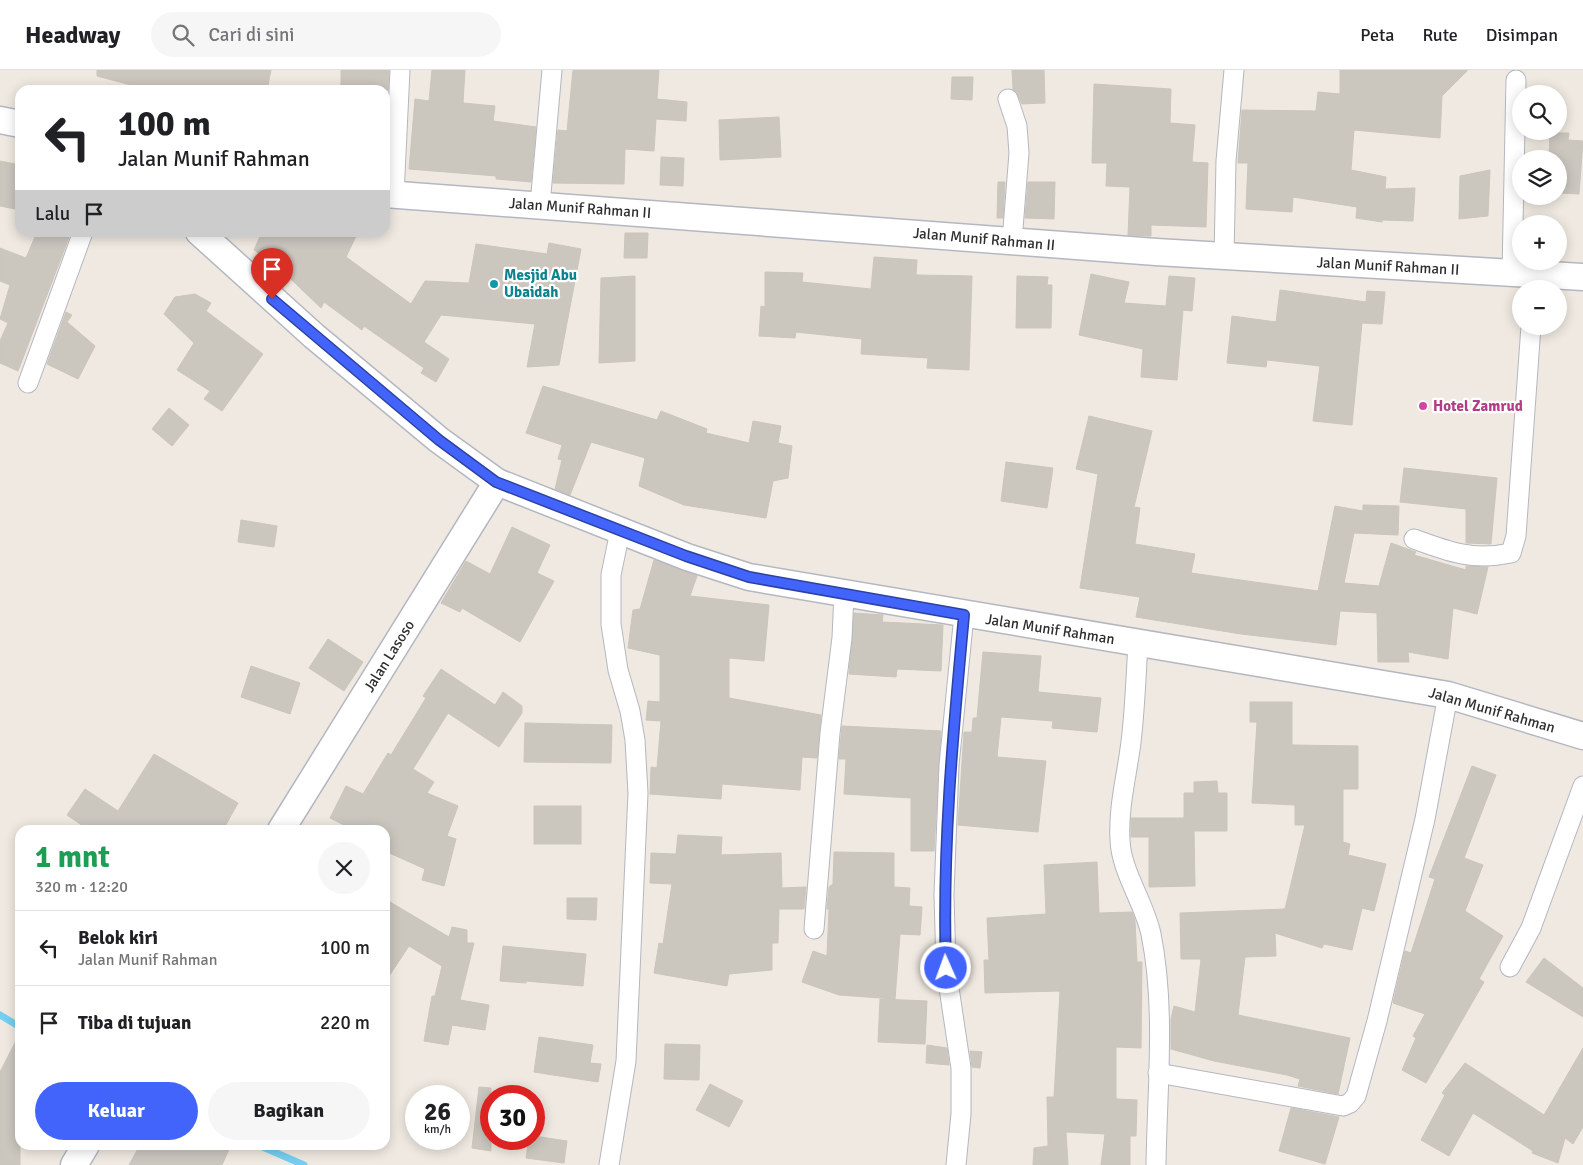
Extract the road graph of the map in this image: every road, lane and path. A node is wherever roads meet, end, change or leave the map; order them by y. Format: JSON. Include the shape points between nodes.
{"nodes":[{"id":1,"x":400,"y":70,"type":"edge"},
{"id":2,"x":552,"y":70,"type":"edge"},
{"id":3,"x":1234,"y":70,"type":"edge"},
{"id":4,"x":1516,"y":80,"type":"dead end"},
{"id":5,"x":1008,"y":99,"type":"dead end"},
{"id":6,"x":0,"y":120,"type":"edge"},
{"id":7,"x":15,"y":123,"type":"edge"},
{"id":8,"x":390,"y":195,"type":"edge"},
{"id":9,"x":540,"y":205,"type":"junction"},
{"id":10,"x":81,"y":237,"type":"edge"},
{"id":11,"x":205,"y":237,"type":"edge"},
{"id":12,"x":1012,"y":242,"type":"junction"},
{"id":13,"x":1224,"y":257,"type":"junction"},
{"id":14,"x":1583,"y":277,"type":"edge"},
{"id":15,"x":1526,"y":279,"type":"edge"},
{"id":16,"x":1529,"y":335,"type":"edge"},
{"id":17,"x":28,"y":383,"type":"dead end"},
{"id":18,"x":496,"y":482,"type":"junction"},
{"id":19,"x":620,"y":531,"type":"junction"},
{"id":20,"x":1414,"y":539,"type":"dead end"},
{"id":21,"x":844,"y":593,"type":"junction"},
{"id":22,"x":964,"y":615,"type":"junction"},
{"id":23,"x":1138,"y":644,"type":"junction"},
{"id":24,"x":1448,"y":695,"type":"junction"},
{"id":25,"x":1583,"y":736,"type":"edge"},
{"id":26,"x":1583,"y":786,"type":"edge"},
{"id":27,"x":284,"y":825,"type":"edge"},
{"id":28,"x":814,"y":929,"type":"dead end"},
{"id":29,"x":1510,"y":968,"type":"dead end"},
{"id":30,"x":1158,"y":1073,"type":"junction"},
{"id":31,"x":83,"y":1150,"type":"edge"},
{"id":32,"x":74,"y":1165,"type":"edge"},
{"id":33,"x":609,"y":1165,"type":"edge"},
{"id":34,"x":956,"y":1165,"type":"edge"},
{"id":35,"x":1156,"y":1165,"type":"edge"}],
"edges":[{"from":1,"to":8,"type":"street"},
{"from":2,"to":9,"type":"street"},
{"from":3,"to":13,"type":"street","via":[[1226,161]]},
{"from":4,"to":15,"type":"street"},
{"from":5,"to":12,"type":"street","via":[[1019,139]]},
{"from":6,"to":7,"type":"street"},
{"from":8,"to":9,"type":"street","name":"Jalan Munif Rahman II"},
{"from":9,"to":12,"type":"street","name":"Jalan Munif Rahman II"},
{"from":10,"to":17,"type":"street"},
{"from":11,"to":18,"type":"street","name":"Jalan Munif Rahman","via":[[314,336],[439,440]]},
{"from":12,"to":13,"type":"street","name":"Jalan Munif Rahman II"},
{"from":13,"to":15,"type":"street","name":"Jalan Munif Rahman II"},
{"from":14,"to":15,"type":"street","name":"Jalan Munif Rahman II"},
{"from":16,"to":20,"type":"street","via":[[1516,536],[1511,554],[1488,558],[1456,553]]},
{"from":18,"to":19,"type":"street","name":"Jalan Munif Rahman"},
{"from":18,"to":27,"type":"street","name":"Jalan Lasoso"},
{"from":19,"to":21,"type":"street","name":"Jalan Munif Rahman","via":[[749,577]]},
{"from":19,"to":33,"type":"street","via":[[611,575],[611,624],[635,740],[638,793],[626,1061]]},
{"from":21,"to":22,"type":"street","name":"Jalan Munif Rahman"},
{"from":21,"to":28,"type":"street"},
{"from":22,"to":23,"type":"street","name":"Jalan Munif Rahman"},
{"from":22,"to":34,"type":"street","via":[[950,765],[944,894],[946,968],[961,1068]]},
{"from":23,"to":24,"type":"street","name":"Jalan Munif Rahman"},
{"from":23,"to":30,"type":"street","via":[[1131,742],[1120,813],[1120,841],[1122,856],[1151,933],[1157,972]]},
{"from":24,"to":25,"type":"street","name":"Jalan Munif Rahman"},
{"from":24,"to":30,"type":"street","via":[[1409,888],[1377,1021],[1353,1100],[1343,1106]]},
{"from":26,"to":29,"type":"street","via":[[1531,928]]},
{"from":30,"to":35,"type":"street"},
{"from":31,"to":32,"type":"street"}]}
